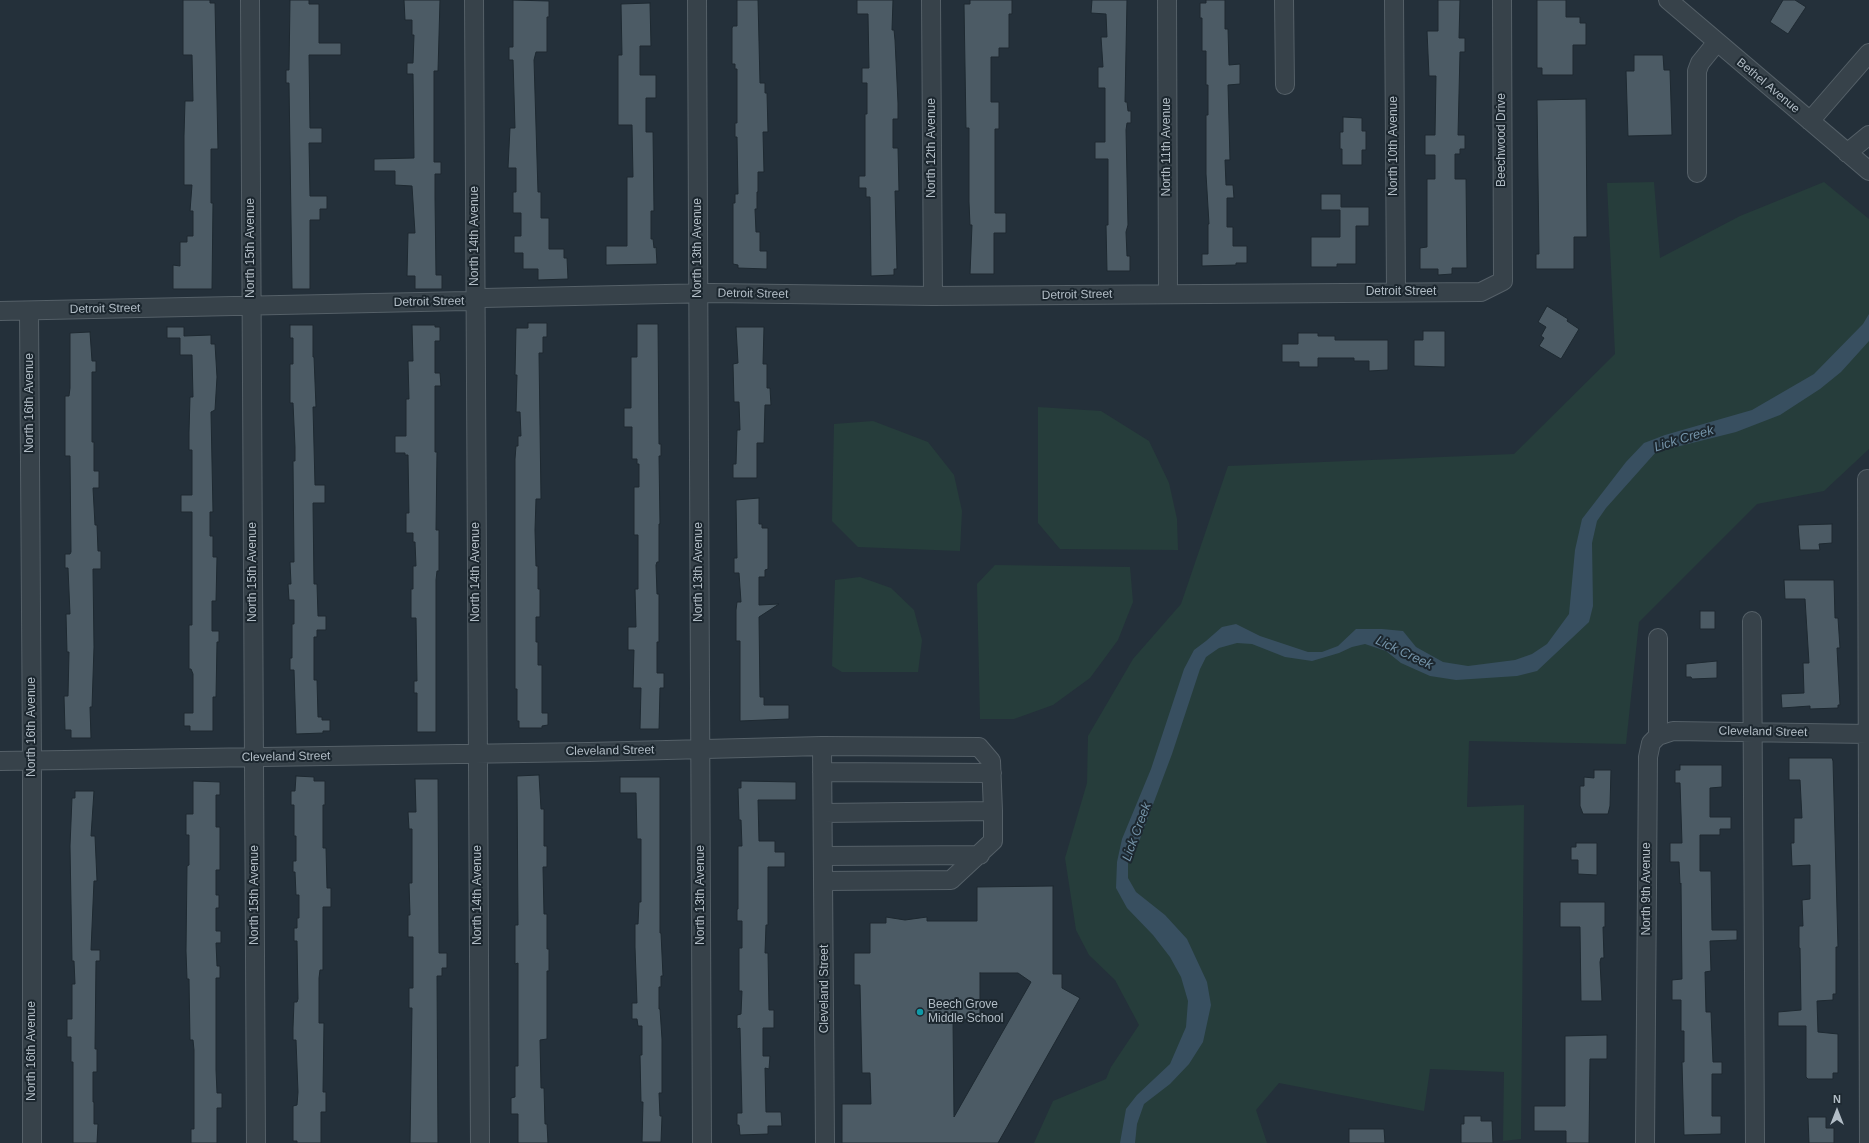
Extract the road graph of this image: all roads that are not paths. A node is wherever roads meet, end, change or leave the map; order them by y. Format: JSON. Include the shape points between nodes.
{"nodes":[{"id":1,"x":250,"y":0,"type":"edge"},
{"id":2,"x":474,"y":0,"type":"edge"},
{"id":3,"x":697,"y":0,"type":"edge"},
{"id":4,"x":931,"y":0,"type":"edge"},
{"id":5,"x":1167,"y":0,"type":"edge"},
{"id":6,"x":1284,"y":0,"type":"edge"},
{"id":7,"x":1394,"y":0,"type":"edge"},
{"id":8,"x":1502,"y":0,"type":"edge"},
{"id":9,"x":1668,"y":0,"type":"edge"},
{"id":10,"x":1717,"y":42,"type":"junction"},
{"id":11,"x":1869,"y":53,"type":"edge"},
{"id":12,"x":1285,"y":85,"type":"dead end"},
{"id":13,"x":1810,"y":121,"type":"junction"},
{"id":14,"x":1869,"y":135,"type":"edge"},
{"id":15,"x":1847,"y":153,"type":"junction"},
{"id":16,"x":1869,"y":171,"type":"edge"},
{"id":17,"x":1697,"y":173,"type":"dead end"},
{"id":18,"x":1503,"y":281,"type":"joint"},
{"id":19,"x":1396,"y":291,"type":"junction"},
{"id":20,"x":1168,"y":293,"type":"junction"},
{"id":21,"x":698,"y":294,"type":"junction"},
{"id":22,"x":933,"y":296,"type":"junction"},
{"id":23,"x":474,"y":300,"type":"junction"},
{"id":24,"x":252,"y":305,"type":"junction"},
{"id":25,"x":0,"y":311,"type":"edge"},
{"id":26,"x":29,"y":311,"type":"junction"},
{"id":27,"x":1867,"y":479,"type":"dead end"},
{"id":28,"x":1752,"y":621,"type":"dead end"},
{"id":29,"x":1658,"y":638,"type":"dead end"},
{"id":30,"x":1753,"y":732,"type":"junction"},
{"id":31,"x":1868,"y":734,"type":"edge"},
{"id":32,"x":1658,"y":736,"type":"junction"},
{"id":33,"x":822,"y":746,"type":"junction"},
{"id":34,"x":700,"y":750,"type":"junction"},
{"id":35,"x":477,"y":753,"type":"junction"},
{"id":36,"x":254,"y":757,"type":"junction"},
{"id":37,"x":0,"y":761,"type":"edge"},
{"id":38,"x":32,"y":761,"type":"junction"},
{"id":39,"x":822,"y":772,"type":"junction"},
{"id":40,"x":992,"y":773,"type":"junction"},
{"id":41,"x":993,"y":811,"type":"junction"},
{"id":42,"x":823,"y":813,"type":"junction"},
{"id":43,"x":980,"y":855,"type":"junction"},
{"id":44,"x":824,"y":856,"type":"junction"},
{"id":45,"x":824,"y":881,"type":"junction"},
{"id":46,"x":32,"y":1143,"type":"edge"},
{"id":47,"x":256,"y":1143,"type":"edge"},
{"id":48,"x":480,"y":1143,"type":"edge"},
{"id":49,"x":702,"y":1143,"type":"edge"},
{"id":50,"x":826,"y":1143,"type":"edge"},
{"id":51,"x":1645,"y":1143,"type":"edge"},
{"id":52,"x":1755,"y":1143,"type":"edge"},
{"id":53,"x":1869,"y":1143,"type":"edge"}],
"edges":[{"from":1,"to":24,"type":"street","name":"North 15th Avenue"},
{"from":2,"to":23,"type":"street","name":"North 14th Avenue"},
{"from":3,"to":21,"type":"street","name":"North 13th Avenue"},
{"from":4,"to":22,"type":"street","name":"North 12th Avenue"},
{"from":5,"to":20,"type":"street","name":"North 11th Avenue"},
{"from":6,"to":12,"type":"street"},
{"from":7,"to":19,"type":"street","name":"North 10th Avenue"},
{"from":8,"to":18,"type":"street","name":"Beechwood Drive"},
{"from":9,"to":10,"type":"street","name":"Bethel Avenue"},
{"from":10,"to":13,"type":"street","name":"Bethel Avenue"},
{"from":10,"to":17,"type":"street","via":[[1700,63],[1697,71]]},
{"from":11,"to":13,"type":"street"},
{"from":13,"to":15,"type":"street","name":"Bethel Avenue"},
{"from":14,"to":15,"type":"street"},
{"from":15,"to":16,"type":"street","name":"Bethel Avenue"},
{"from":18,"to":19,"type":"street","name":"Detroit Street","via":[[1481,292]]},
{"from":19,"to":20,"type":"street","name":"Detroit Street"},
{"from":20,"to":22,"type":"street","name":"Detroit Street"},
{"from":21,"to":22,"type":"street","name":"Detroit Street"},
{"from":21,"to":23,"type":"street","name":"Detroit Street"},
{"from":21,"to":34,"type":"street","name":"North 13th Avenue"},
{"from":23,"to":24,"type":"street","name":"Detroit Street"},
{"from":23,"to":35,"type":"street","name":"North 14th Avenue"},
{"from":24,"to":26,"type":"street","name":"Detroit Street"},
{"from":24,"to":36,"type":"street","name":"North 15th Avenue"},
{"from":25,"to":26,"type":"street","name":"Detroit Street"},
{"from":26,"to":38,"type":"street","name":"North 16th Avenue"},
{"from":27,"to":31,"type":"street"},
{"from":28,"to":30,"type":"street"},
{"from":29,"to":32,"type":"street","name":"North 9th Avenue"},
{"from":30,"to":31,"type":"street","name":"Cleveland Street"},
{"from":30,"to":32,"type":"street","name":"Cleveland Street","via":[[1673,731]]},
{"from":30,"to":52,"type":"street"},
{"from":31,"to":53,"type":"street"},
{"from":32,"to":51,"type":"street","name":"North 9th Avenue","via":[[1650,743],[1648,757]]},
{"from":33,"to":34,"type":"street","name":"Cleveland Street"},
{"from":33,"to":39,"type":"street","name":"Cleveland Street"},
{"from":33,"to":40,"type":"street","via":[[979,747],[991,761]]},
{"from":34,"to":35,"type":"street","name":"Cleveland Street"},
{"from":34,"to":49,"type":"street","name":"North 13th Avenue"},
{"from":35,"to":36,"type":"street","name":"Cleveland Street"},
{"from":35,"to":48,"type":"street","name":"North 14th Avenue"},
{"from":36,"to":38,"type":"street","name":"Cleveland Street"},
{"from":36,"to":47,"type":"street","name":"North 15th Avenue"},
{"from":37,"to":38,"type":"street","name":"Cleveland Street"},
{"from":38,"to":46,"type":"street","name":"North 16th Avenue"},
{"from":39,"to":40,"type":"street"},
{"from":39,"to":42,"type":"street","name":"Cleveland Street"},
{"from":40,"to":41,"type":"street"},
{"from":41,"to":42,"type":"street"},
{"from":41,"to":43,"type":"street","via":[[993,841]]},
{"from":42,"to":44,"type":"street","name":"Cleveland Street"},
{"from":43,"to":44,"type":"street"},
{"from":43,"to":45,"type":"street","via":[[952,880]]},
{"from":44,"to":45,"type":"street","name":"Cleveland Street"},
{"from":45,"to":50,"type":"street","name":"Cleveland Street"}]}
